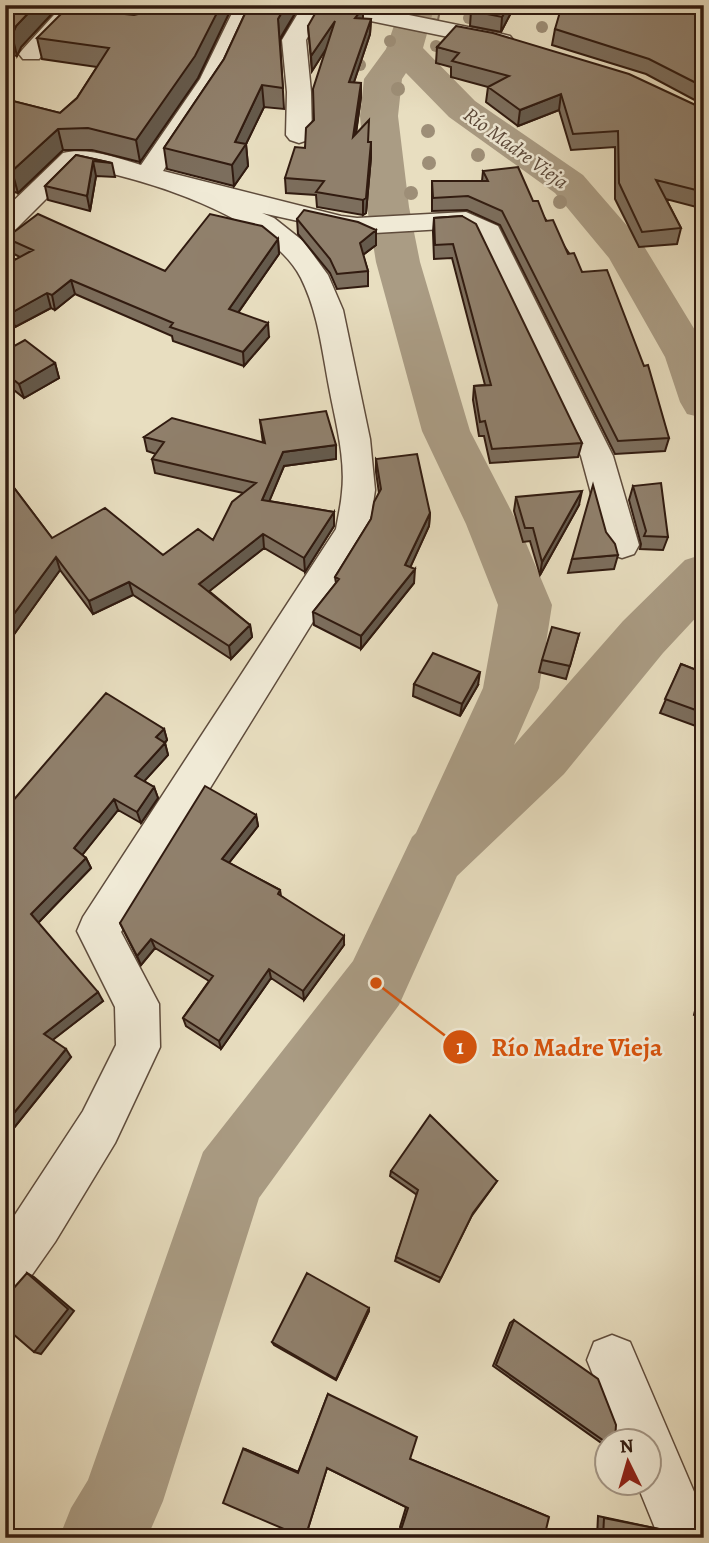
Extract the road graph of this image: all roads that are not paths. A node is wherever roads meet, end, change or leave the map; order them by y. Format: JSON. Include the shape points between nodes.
{"nodes":[{"id":1,"x":247,"y":5,"type":"edge"},
{"id":2,"x":314,"y":5,"type":"edge"},
{"id":3,"x":326,"y":5,"type":"edge"},
{"id":4,"x":77,"y":15,"type":"edge"},
{"id":5,"x":523,"y":46,"type":"edge"},
{"id":6,"x":31,"y":54,"type":"dead end"},
{"id":7,"x":299,"y":135,"type":"dead end"},
{"id":8,"x":148,"y":174,"type":"junction"},
{"id":9,"x":180,"y":185,"type":"junction"},
{"id":10,"x":5,"y":225,"type":"edge"},
{"id":11,"x":622,"y":545,"type":"dead end"},
{"id":12,"x":5,"y":1272,"type":"edge"},
{"id":13,"x":612,"y":1360,"type":"dead end"},
{"id":14,"x":641,"y":1428,"type":"edge"},
{"id":15,"x":664,"y":1486,"type":"edge"},
{"id":16,"x":686,"y":1538,"type":"edge"}],
"edges":[{"from":1,"to":8,"type":"street","via":[[212,79]]},
{"from":2,"to":7,"type":"street","via":[[294,40]]},
{"from":3,"to":5,"type":"street"},
{"from":4,"to":6,"type":"street"},
{"from":8,"to":9,"type":"street"},
{"from":8,"to":10,"type":"street","via":[[72,158]]},
{"from":9,"to":11,"type":"street","via":[[341,224],[466,220],[488,232],[597,456]]},
{"from":9,"to":12,"type":"street","via":[[264,224],[293,247],[313,275],[329,310],[359,490],[352,531],[98,931],[137,1004],[138,1047],[99,1127]]},
{"from":13,"to":14,"type":"street"},
{"from":15,"to":16,"type":"street"}]}
